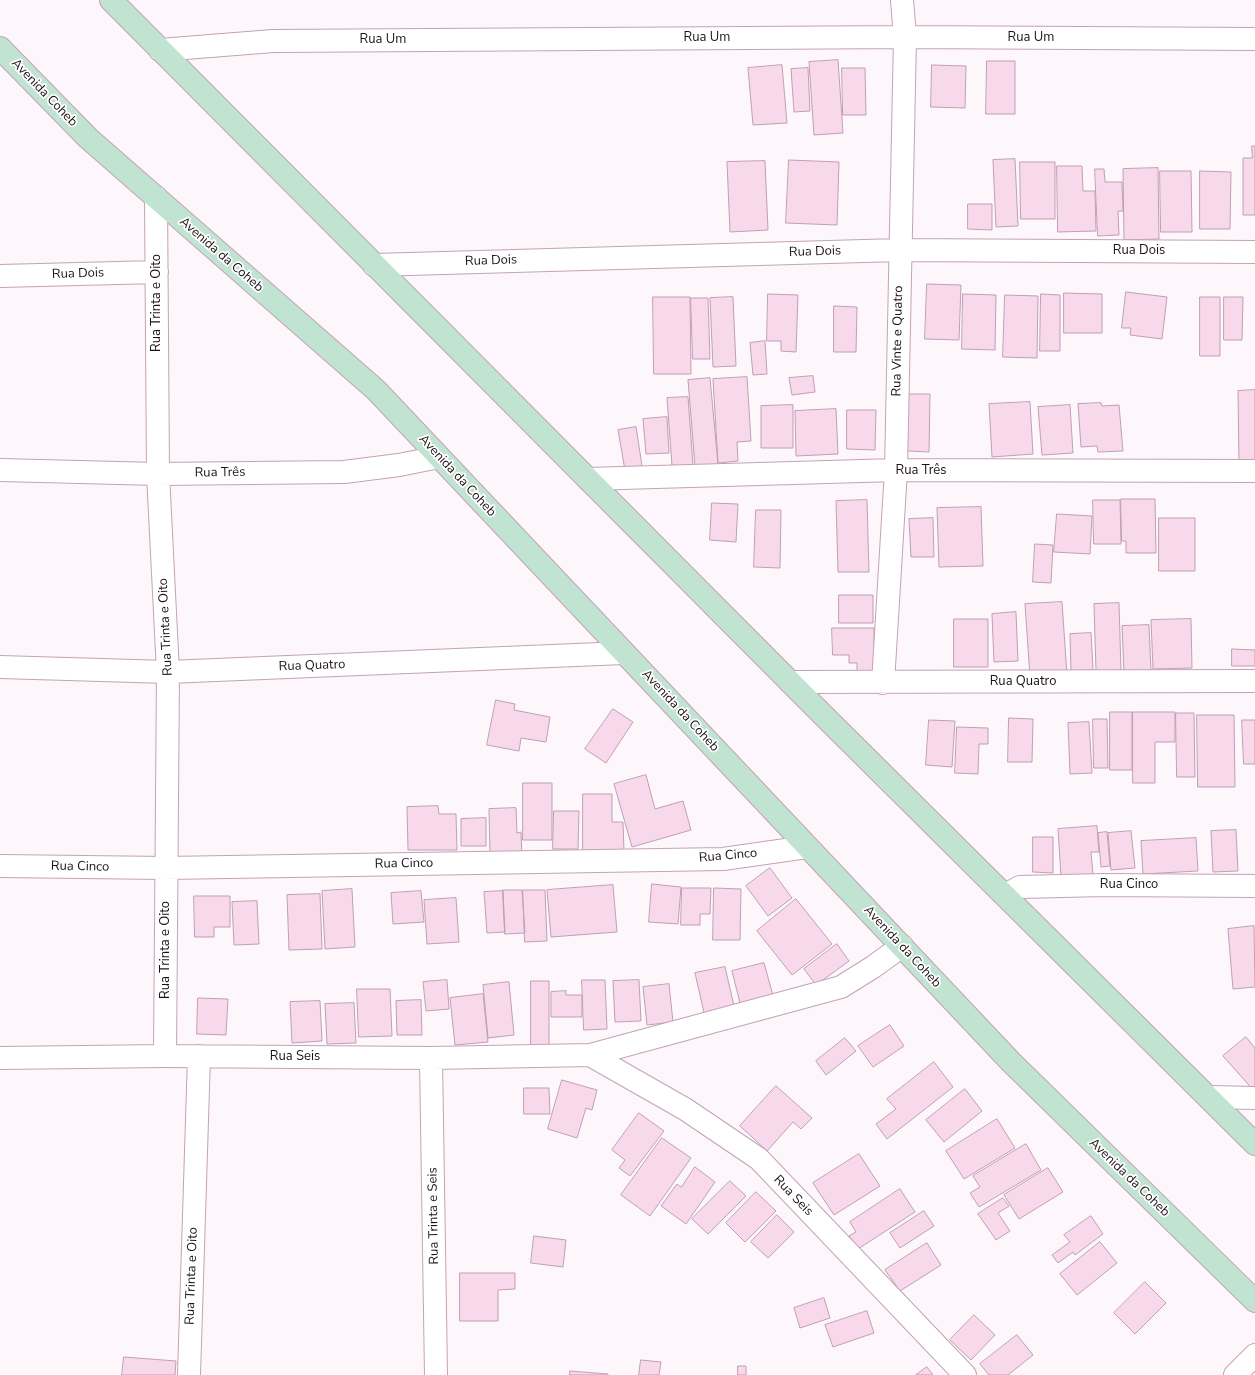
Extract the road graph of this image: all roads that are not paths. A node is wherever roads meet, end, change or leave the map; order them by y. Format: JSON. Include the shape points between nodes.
{"nodes":[{"id":1,"x":111,"y":0,"type":"edge"},
{"id":2,"x":902,"y":0,"type":"edge"},
{"id":3,"x":905,"y":37,"type":"junction"},
{"id":4,"x":1255,"y":39,"type":"edge"},
{"id":5,"x":0,"y":48,"type":"edge"},
{"id":6,"x":160,"y":50,"type":"junction"},
{"id":7,"x":88,"y":138,"type":"joint"},
{"id":8,"x":156,"y":197,"type":"junction"},
{"id":9,"x":899,"y":250,"type":"junction"},
{"id":10,"x":1255,"y":252,"type":"edge"},
{"id":11,"x":374,"y":265,"type":"junction"},
{"id":12,"x":156,"y":272,"type":"junction"},
{"id":13,"x":0,"y":276,"type":"edge"},
{"id":14,"x":439,"y":457,"type":"junction"},
{"id":15,"x":0,"y":470,"type":"edge"},
{"id":16,"x":896,"y":470,"type":"junction"},
{"id":17,"x":1255,"y":471,"type":"edge"},
{"id":18,"x":158,"y":474,"type":"junction"},
{"id":19,"x":588,"y":479,"type":"junction"},
{"id":20,"x":624,"y":652,"type":"junction"},
{"id":21,"x":0,"y":667,"type":"edge"},
{"id":22,"x":168,"y":672,"type":"junction"},
{"id":23,"x":1255,"y":681,"type":"edge"},
{"id":24,"x":790,"y":682,"type":"junction"},
{"id":25,"x":883,"y":683,"type":"junction"},
{"id":26,"x":807,"y":847,"type":"junction"},
{"id":27,"x":0,"y":866,"type":"edge"},
{"id":28,"x":166,"y":868,"type":"junction"},
{"id":29,"x":1255,"y":886,"type":"edge"},
{"id":30,"x":1005,"y":895,"type":"junction"},
{"id":31,"x":902,"y":946,"type":"junction"},
{"id":32,"x":590,"y":1055,"type":"junction"},
{"id":33,"x":165,"y":1056,"type":"junction"},
{"id":34,"x":199,"y":1056,"type":"junction"},
{"id":35,"x":0,"y":1058,"type":"edge"},
{"id":36,"x":431,"y":1058,"type":"junction"},
{"id":37,"x":1208,"y":1098,"type":"junction"},
{"id":38,"x":1255,"y":1098,"type":"edge"},
{"id":39,"x":1255,"y":1144,"type":"edge"},
{"id":40,"x":1255,"y":1301,"type":"edge"},
{"id":41,"x":1255,"y":1355,"type":"edge"},
{"id":42,"x":189,"y":1375,"type":"edge"},
{"id":43,"x":436,"y":1375,"type":"edge"},
{"id":44,"x":965,"y":1375,"type":"edge"},
{"id":45,"x":1235,"y":1375,"type":"edge"}],
"edges":[{"from":1,"to":6,"type":"main road"},
{"from":2,"to":3,"type":"street","name":"Rua Vinte e Quatro"},
{"from":3,"to":4,"type":"street","name":"Rua Um"},
{"from":3,"to":6,"type":"street","name":"Rua Um","via":[[273,41]]},
{"from":3,"to":9,"type":"street","name":"Rua Vinte e Quatro"},
{"from":5,"to":7,"type":"main road","name":"Avenida Coheb"},
{"from":6,"to":11,"type":"main road"},
{"from":7,"to":8,"type":"main road","name":"Avenida da Coheb"},
{"from":8,"to":12,"type":"street","name":"Rua Trinta e Oito"},
{"from":8,"to":14,"type":"main road","name":"Avenida da Coheb","via":[[376,390]]},
{"from":9,"to":10,"type":"street","name":"Rua Dois"},
{"from":9,"to":11,"type":"street","name":"Rua Dois"},
{"from":9,"to":16,"type":"street","name":"Rua Vinte e Quatro"},
{"from":11,"to":19,"type":"main road"},
{"from":12,"to":13,"type":"street","name":"Rua Dois"},
{"from":12,"to":18,"type":"street","name":"Rua Trinta e Oito"},
{"from":14,"to":18,"type":"street","name":"Rua Três","via":[[344,472]]},
{"from":14,"to":20,"type":"main road","name":"Avenida da Coheb"},
{"from":15,"to":18,"type":"street","name":"Rua Três"},
{"from":16,"to":17,"type":"street","name":"Rua Três"},
{"from":16,"to":19,"type":"street","name":"Rua Três"},
{"from":16,"to":25,"type":"street","name":"Rua Vinte e Quatro"},
{"from":18,"to":22,"type":"street","name":"Rua Trinta e Oito"},
{"from":19,"to":24,"type":"main road"},
{"from":20,"to":22,"type":"street","name":"Rua Quatro"},
{"from":20,"to":26,"type":"main road","name":"Avenida da Coheb"},
{"from":21,"to":22,"type":"street","name":"Rua Quatro"},
{"from":22,"to":28,"type":"street","name":"Rua Trinta e Oito"},
{"from":23,"to":25,"type":"street","name":"Rua Quatro"},
{"from":24,"to":25,"type":"street","name":"Rua Quatro"},
{"from":24,"to":30,"type":"main road"},
{"from":26,"to":28,"type":"street","name":"Rua Cinco","via":[[723,859]]},
{"from":26,"to":31,"type":"main road","name":"Avenida da Coheb"},
{"from":27,"to":28,"type":"street","name":"Rua Cinco"},
{"from":28,"to":33,"type":"street","name":"Rua Trinta e Oito"},
{"from":29,"to":30,"type":"street","name":"Rua Cinco","via":[[1020,887]]},
{"from":30,"to":37,"type":"main road"},
{"from":31,"to":32,"type":"street","name":"Rua Seis","via":[[841,987]]},
{"from":31,"to":40,"type":"main road","name":"Avenida da Coheb","via":[[1011,1062]]},
{"from":32,"to":36,"type":"street","name":"Rua Seis"},
{"from":32,"to":44,"type":"street","name":"Rua Seis","via":[[685,1109],[758,1159]]},
{"from":33,"to":34,"type":"street","name":"Rua Seis"},
{"from":33,"to":35,"type":"street","name":"Rua Seis"},
{"from":34,"to":36,"type":"street","name":"Rua Seis"},
{"from":34,"to":42,"type":"street","name":"Rua Trinta e Oito"},
{"from":36,"to":43,"type":"street","name":"Rua Trinta e Seis"},
{"from":37,"to":38,"type":"street"},
{"from":37,"to":39,"type":"main road"},
{"from":41,"to":45,"type":"street"}]}
